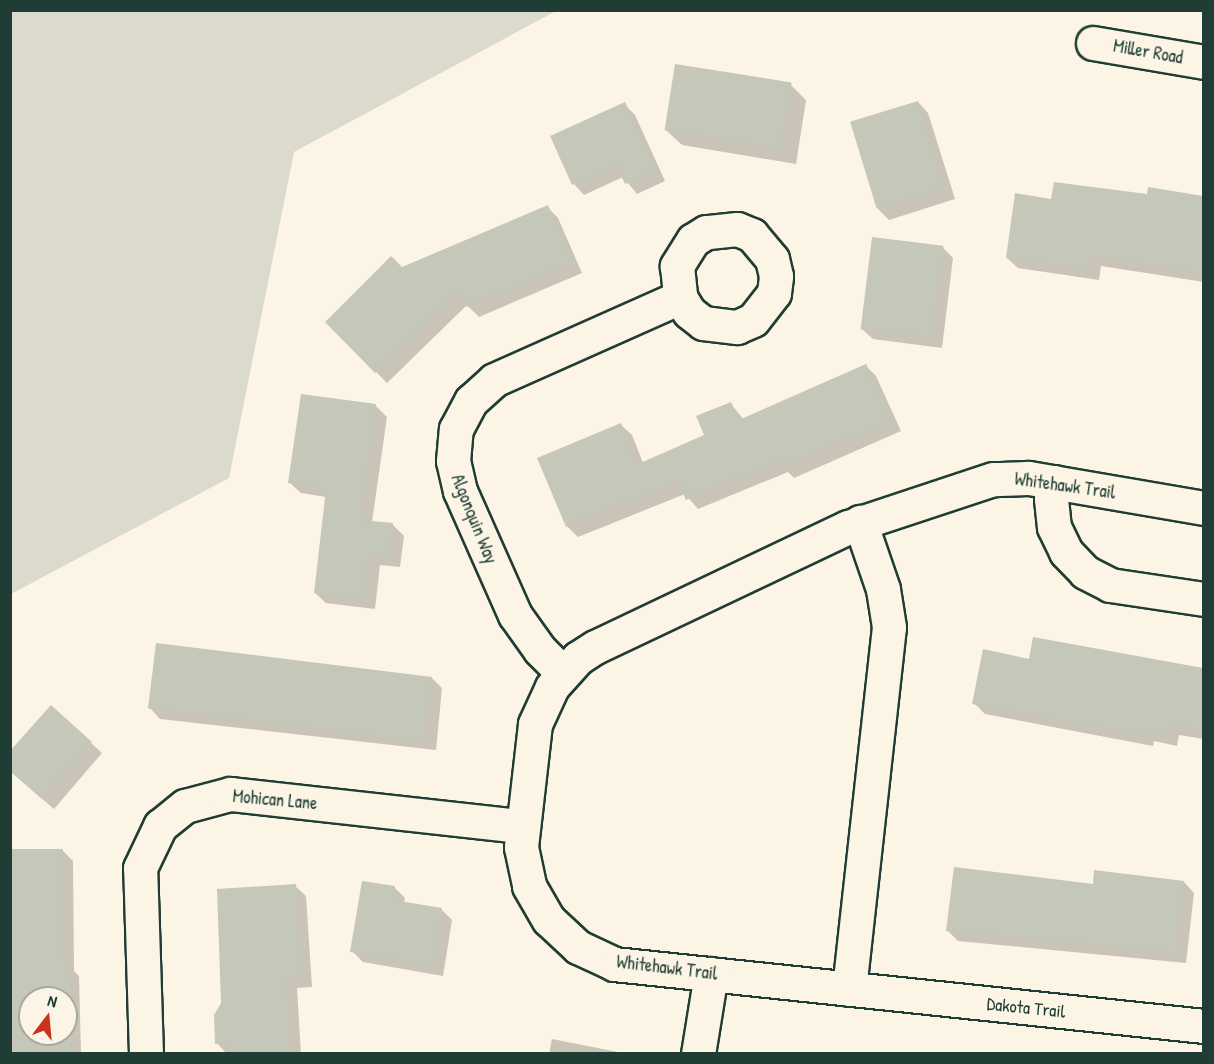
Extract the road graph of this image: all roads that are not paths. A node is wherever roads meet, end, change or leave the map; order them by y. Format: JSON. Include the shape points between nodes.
{"nodes":[{"id":1,"x":1093,"y":43,"type":"dead end"},
{"id":2,"x":1203,"y":62,"type":"edge"},
{"id":3,"x":680,"y":297,"type":"dead end"},
{"id":4,"x":1054,"y":482,"type":"junction"},
{"id":5,"x":1203,"y":508,"type":"edge"},
{"id":6,"x":860,"y":522,"type":"junction"},
{"id":7,"x":1203,"y":599,"type":"edge"},
{"id":8,"x":563,"y":673,"type":"junction"},
{"id":9,"x":522,"y":826,"type":"junction"},
{"id":10,"x":711,"y":974,"type":"junction"},
{"id":11,"x":849,"y":989,"type":"junction"},
{"id":12,"x":1203,"y":1026,"type":"edge"},
{"id":13,"x":147,"y":1053,"type":"edge"},
{"id":14,"x":698,"y":1053,"type":"edge"}],
"edges":[{"from":1,"to":2,"type":"street","name":"Miller Road"},
{"from":3,"to":8,"type":"street","name":"Algonquin Way","via":[[494,380],[471,401],[456,429],[453,461],[464,502],[515,615],[540,650]]},
{"from":4,"to":5,"type":"street","name":"Whitehawk Trail"},
{"from":4,"to":6,"type":"street","name":"Whitehawk Trail","via":[[993,478]]},
{"from":4,"to":7,"type":"street","via":[[1054,527],[1066,552],[1085,572],[1110,585]]},
{"from":6,"to":8,"type":"street","name":"Whitehawk Trail","via":[[595,647]]},
{"from":6,"to":11,"type":"street","via":[[884,589],[889,627]]},
{"from":8,"to":9,"type":"street","name":"Whitehawk Trail","via":[[535,723]]},
{"from":9,"to":10,"type":"street","name":"Whitehawk Trail","via":[[521,847],[529,885],[549,920],[570,941],[615,964]]},
{"from":9,"to":13,"type":"street","name":"Mohican Lane","via":[[230,794],[185,806],[160,826],[140,868]]},
{"from":10,"to":11,"type":"street","name":"Whitehawk Trail"},
{"from":10,"to":14,"type":"street"},
{"from":11,"to":12,"type":"street","name":"Dakota Trail"}]}
